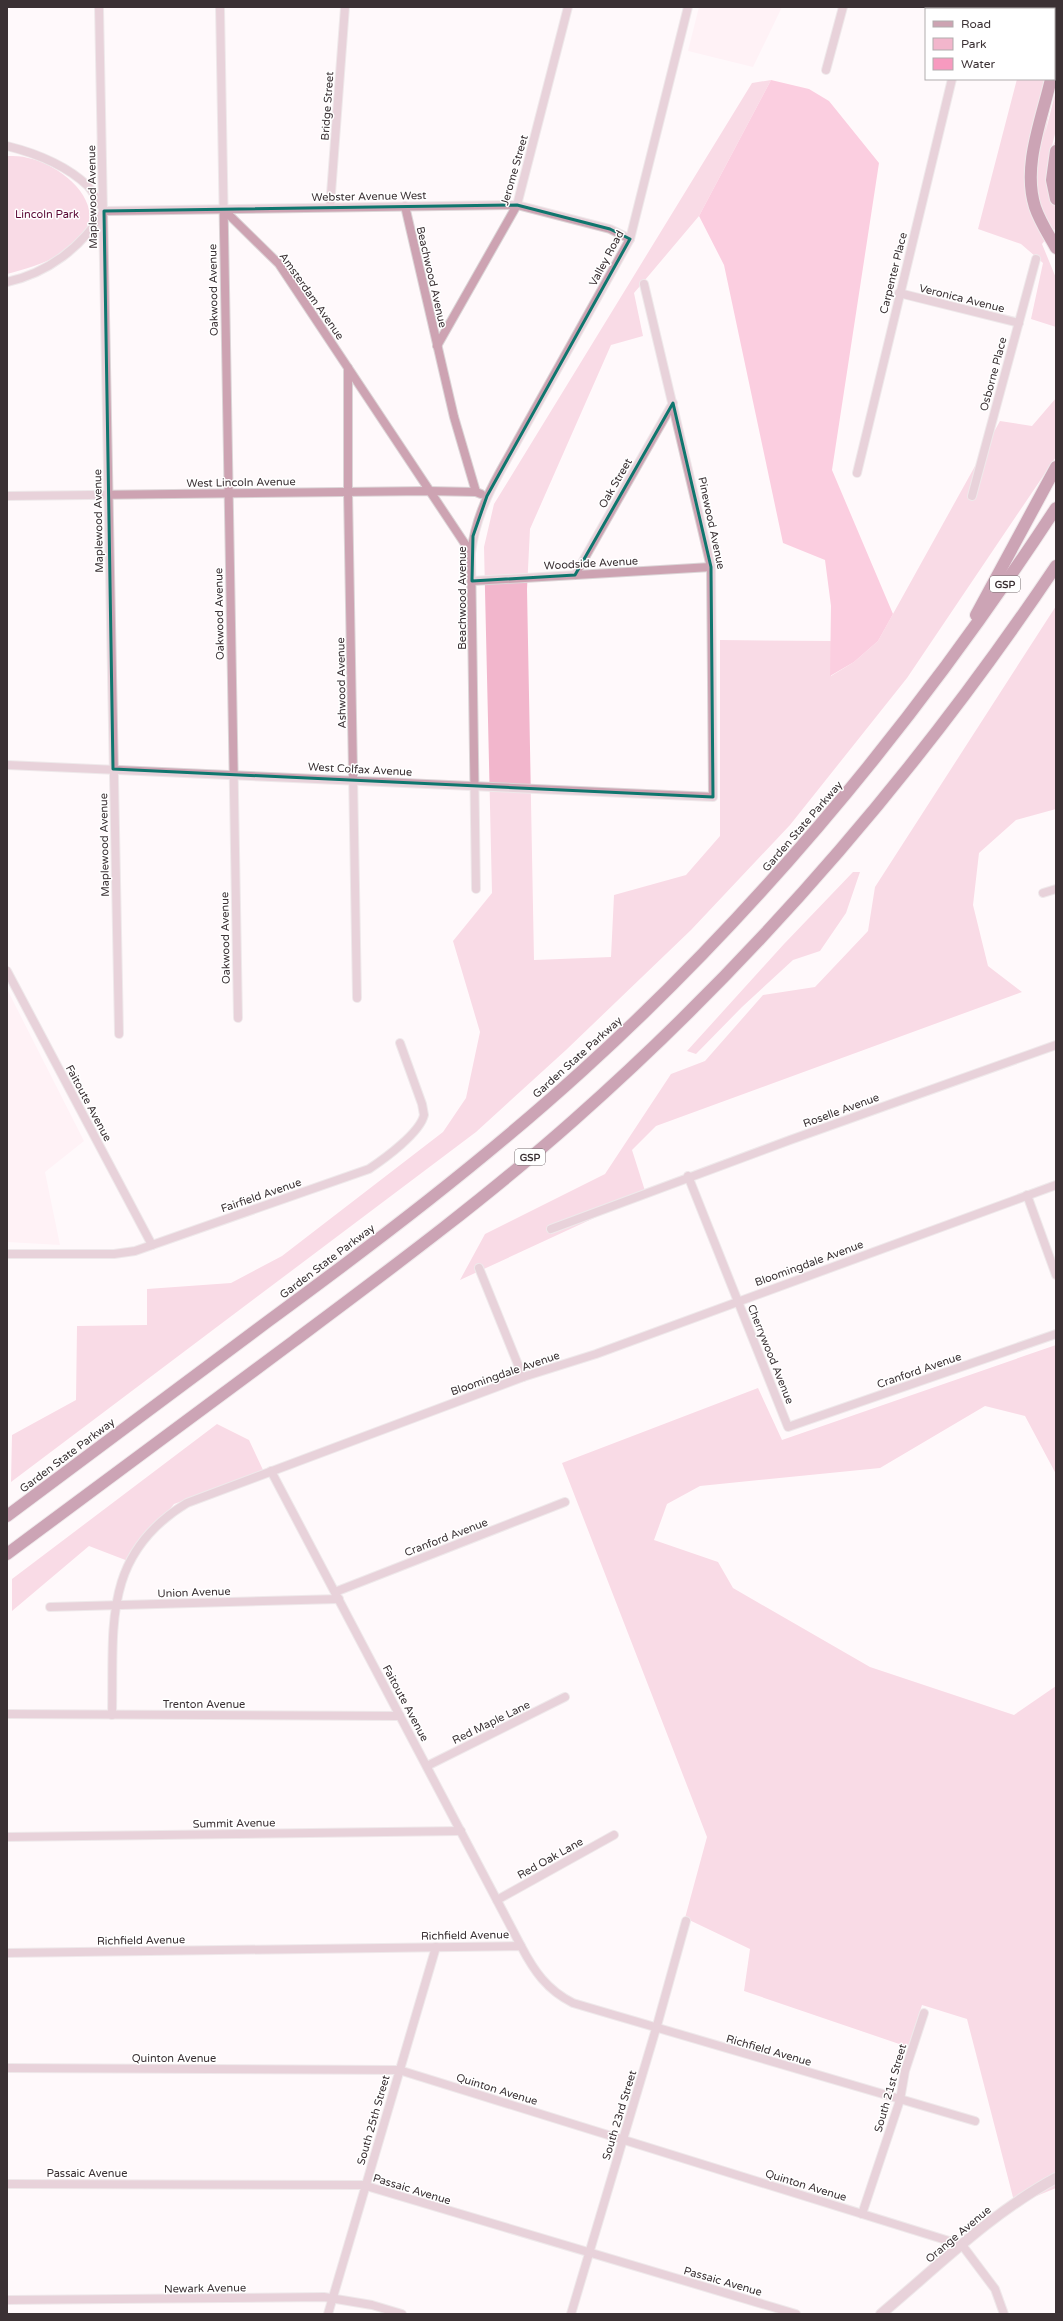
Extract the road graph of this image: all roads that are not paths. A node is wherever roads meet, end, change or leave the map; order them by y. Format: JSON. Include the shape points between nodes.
{"nodes":[{"id":1,"x":99,"y":7,"type":"edge"},
{"id":2,"x":220,"y":7,"type":"edge"},
{"id":3,"x":345,"y":7,"type":"edge"},
{"id":4,"x":568,"y":7,"type":"edge"},
{"id":5,"x":688,"y":7,"type":"edge"},
{"id":6,"x":843,"y":7,"type":"edge"},
{"id":7,"x":826,"y":70,"type":"dead end"},
{"id":8,"x":952,"y":80,"type":"edge"},
{"id":9,"x":1052,"y":80,"type":"edge"},
{"id":10,"x":7,"y":146,"type":"edge"},
{"id":11,"x":1056,"y":151,"type":"edge"},
{"id":12,"x":1056,"y":199,"type":"edge"},
{"id":13,"x":517,"y":205,"type":"junction"},
{"id":14,"x":404,"y":206,"type":"junction"},
{"id":15,"x":330,"y":207,"type":"junction"},
{"id":16,"x":223,"y":209,"type":"junction"},
{"id":17,"x":104,"y":211,"type":"junction"},
{"id":18,"x":630,"y":239,"type":"junction"},
{"id":19,"x":1056,"y":248,"type":"edge"},
{"id":20,"x":1036,"y":259,"type":"dead end"},
{"id":21,"x":7,"y":282,"type":"edge"},
{"id":22,"x":644,"y":284,"type":"dead end"},
{"id":23,"x":899,"y":293,"type":"junction"},
{"id":24,"x":1019,"y":323,"type":"junction"},
{"id":25,"x":437,"y":346,"type":"junction"},
{"id":26,"x":348,"y":368,"type":"junction"},
{"id":27,"x":673,"y":402,"type":"junction"},
{"id":28,"x":1056,"y":467,"type":"edge"},
{"id":29,"x":857,"y":473,"type":"dead end"},
{"id":30,"x":428,"y":491,"type":"junction"},
{"id":31,"x":348,"y":492,"type":"junction"},
{"id":32,"x":476,"y":492,"type":"junction"},
{"id":33,"x":227,"y":493,"type":"junction"},
{"id":34,"x":108,"y":495,"type":"junction"},
{"id":35,"x":7,"y":496,"type":"edge"},
{"id":36,"x":487,"y":496,"type":"junction"},
{"id":37,"x":972,"y":496,"type":"dead end"},
{"id":38,"x":1056,"y":508,"type":"edge"},
{"id":39,"x":471,"y":553,"type":"junction"},
{"id":40,"x":1056,"y":566,"type":"edge"},
{"id":41,"x":711,"y":567,"type":"junction"},
{"id":42,"x":575,"y":575,"type":"junction"},
{"id":43,"x":472,"y":581,"type":"junction"},
{"id":44,"x":952,"y":659,"type":"junction"},
{"id":45,"x":7,"y":765,"type":"edge"},
{"id":46,"x":113,"y":770,"type":"junction"},
{"id":47,"x":233,"y":775,"type":"junction"},
{"id":48,"x":354,"y":780,"type":"junction"},
{"id":49,"x":475,"y":786,"type":"junction"},
{"id":50,"x":712,"y":797,"type":"joint"},
{"id":51,"x":476,"y":889,"type":"dead end"},
{"id":52,"x":1056,"y":889,"type":"edge"},
{"id":53,"x":1043,"y":893,"type":"dead end"},
{"id":54,"x":7,"y":971,"type":"edge"},
{"id":55,"x":357,"y":998,"type":"dead end"},
{"id":56,"x":238,"y":1018,"type":"dead end"},
{"id":57,"x":119,"y":1034,"type":"dead end"},
{"id":58,"x":400,"y":1043,"type":"dead end"},
{"id":59,"x":1056,"y":1045,"type":"edge"},
{"id":60,"x":688,"y":1176,"type":"junction"},
{"id":61,"x":1056,"y":1185,"type":"edge"},
{"id":62,"x":1027,"y":1195,"type":"junction"},
{"id":63,"x":552,"y":1229,"type":"dead end"},
{"id":64,"x":152,"y":1245,"type":"junction"},
{"id":65,"x":7,"y":1254,"type":"edge"},
{"id":66,"x":479,"y":1268,"type":"dead end"},
{"id":67,"x":1056,"y":1275,"type":"edge"},
{"id":68,"x":738,"y":1301,"type":"junction"},
{"id":69,"x":1056,"y":1334,"type":"edge"},
{"id":70,"x":523,"y":1377,"type":"junction"},
{"id":71,"x":788,"y":1428,"type":"joint"},
{"id":72,"x":271,"y":1471,"type":"junction"},
{"id":73,"x":564,"y":1502,"type":"dead end"},
{"id":74,"x":7,"y":1516,"type":"edge"},
{"id":75,"x":7,"y":1554,"type":"edge"},
{"id":76,"x":337,"y":1595,"type":"junction"},
{"id":77,"x":115,"y":1606,"type":"junction"},
{"id":78,"x":50,"y":1607,"type":"dead end"},
{"id":79,"x":565,"y":1697,"type":"dead end"},
{"id":80,"x":7,"y":1714,"type":"edge"},
{"id":81,"x":112,"y":1715,"type":"junction"},
{"id":82,"x":400,"y":1716,"type":"junction"},
{"id":83,"x":426,"y":1766,"type":"junction"},
{"id":84,"x":461,"y":1832,"type":"junction"},
{"id":85,"x":614,"y":1835,"type":"dead end"},
{"id":86,"x":7,"y":1837,"type":"edge"},
{"id":87,"x":497,"y":1900,"type":"junction"},
{"id":88,"x":686,"y":1921,"type":"dead end"},
{"id":89,"x":521,"y":1946,"type":"junction"},
{"id":90,"x":436,"y":1947,"type":"junction"},
{"id":91,"x":7,"y":1953,"type":"edge"},
{"id":92,"x":924,"y":2014,"type":"dead end"},
{"id":93,"x":656,"y":2028,"type":"junction"},
{"id":94,"x":7,"y":2068,"type":"edge"},
{"id":95,"x":399,"y":2070,"type":"junction"},
{"id":96,"x":900,"y":2100,"type":"junction"},
{"id":97,"x":975,"y":2122,"type":"dead end"},
{"id":98,"x":623,"y":2140,"type":"junction"},
{"id":99,"x":1056,"y":2178,"type":"edge"},
{"id":100,"x":7,"y":2184,"type":"edge"},
{"id":101,"x":365,"y":2186,"type":"junction"},
{"id":102,"x":862,"y":2214,"type":"junction"},
{"id":103,"x":962,"y":2245,"type":"junction"},
{"id":104,"x":589,"y":2253,"type":"junction"},
{"id":105,"x":332,"y":2299,"type":"junction"},
{"id":106,"x":7,"y":2300,"type":"edge"},
{"id":107,"x":328,"y":2314,"type":"edge"},
{"id":108,"x":402,"y":2314,"type":"edge"},
{"id":109,"x":571,"y":2314,"type":"edge"},
{"id":110,"x":796,"y":2314,"type":"edge"},
{"id":111,"x":881,"y":2314,"type":"edge"},
{"id":112,"x":1004,"y":2314,"type":"edge"}],
"edges":[{"from":1,"to":17,"type":"street","name":"Maplewood Avenue"},
{"from":2,"to":16,"type":"street"},
{"from":3,"to":15,"type":"street","name":"Bridge Street"},
{"from":4,"to":13,"type":"street","name":"Jerome Street"},
{"from":5,"to":18,"type":"street","name":"Valley Road"},
{"from":6,"to":7,"type":"street"},
{"from":8,"to":23,"type":"street","name":"Carpenter Place"},
{"from":9,"to":19,"type":"highway","via":[[1034,150],[1030,184],[1036,209]]},
{"from":10,"to":17,"type":"street","via":[[36,155],[75,177],[89,187]]},
{"from":11,"to":12,"type":"highway","via":[[1052,180]]},
{"from":13,"to":14,"type":"street","name":"Webster Avenue West"},
{"from":13,"to":18,"type":"street","name":"Webster Avenue West","via":[[610,229]]},
{"from":13,"to":25,"type":"street","name":"Jerome Street"},
{"from":14,"to":15,"type":"street","name":"Webster Avenue West"},
{"from":14,"to":25,"type":"street","name":"Beachwood Avenue"},
{"from":15,"to":16,"type":"street","name":"Webster Avenue West"},
{"from":16,"to":17,"type":"street","name":"Webster Avenue West"},
{"from":16,"to":26,"type":"street","name":"Amsterdam Avenue","via":[[279,264]]},
{"from":16,"to":33,"type":"street","name":"Oakwood Avenue"},
{"from":17,"to":21,"type":"street","via":[[83,240],[57,261],[27,276]]},
{"from":17,"to":34,"type":"street","name":"Maplewood Avenue"},
{"from":18,"to":36,"type":"street","name":"Valley Road"},
{"from":20,"to":24,"type":"street","name":"Osborne Place"},
{"from":22,"to":27,"type":"street","name":"Pinewood Avenue"},
{"from":23,"to":24,"type":"street","name":"Veronica Avenue"},
{"from":23,"to":29,"type":"street","name":"Carpenter Place"},
{"from":24,"to":37,"type":"street","name":"Osborne Place"},
{"from":25,"to":32,"type":"street","name":"Beachwood Avenue"},
{"from":26,"to":30,"type":"street","name":"Amsterdam Avenue"},
{"from":26,"to":31,"type":"street","name":"Ashwood Avenue"},
{"from":27,"to":41,"type":"street","name":"Pinewood Avenue"},
{"from":27,"to":42,"type":"street","name":"Oak Street"},
{"from":28,"to":44,"type":"highway"},
{"from":30,"to":31,"type":"street","name":"West Lincoln Avenue"},
{"from":30,"to":32,"type":"street","name":"West Lincoln Avenue"},
{"from":30,"to":39,"type":"street","name":"Amsterdam Avenue"},
{"from":31,"to":33,"type":"street","name":"West Lincoln Avenue"},
{"from":31,"to":48,"type":"street","name":"Ashwood Avenue"},
{"from":32,"to":36,"type":"street"},
{"from":33,"to":34,"type":"street","name":"West Lincoln Avenue"},
{"from":33,"to":47,"type":"street","name":"Oakwood Avenue"},
{"from":34,"to":35,"type":"street","name":"West Lincoln Avenue"},
{"from":34,"to":46,"type":"street","name":"Maplewood Avenue"},
{"from":36,"to":39,"type":"street","name":"Beachwood Avenue","via":[[475,525]]},
{"from":38,"to":44,"type":"highway","name":"Garden State Parkway","number":"GSP"},
{"from":39,"to":43,"type":"street","name":"Beachwood Avenue"},
{"from":40,"to":75,"type":"highway","number":"GSP","via":[[956,708],[863,824],[752,947],[640,1060],[542,1147],[446,1226]]},
{"from":41,"to":42,"type":"street","name":"Woodside Avenue"},
{"from":41,"to":50,"type":"street","name":"Pinewood Avenue"},
{"from":42,"to":43,"type":"street","name":"Woodside Avenue"},
{"from":43,"to":49,"type":"street","name":"Beachwood Avenue"},
{"from":44,"to":74,"type":"highway","name":"Garden State Parkway","number":"GSP","via":[[883,750],[792,858],[692,965],[581,1072],[502,1141],[402,1221]]},
{"from":45,"to":46,"type":"street","name":"West Colfax Avenue"},
{"from":46,"to":47,"type":"street","name":"West Colfax Avenue"},
{"from":46,"to":57,"type":"street","name":"Maplewood Avenue"},
{"from":47,"to":48,"type":"street","name":"West Colfax Avenue"},
{"from":47,"to":56,"type":"street","name":"Oakwood Avenue"},
{"from":48,"to":49,"type":"street","name":"West Colfax Avenue"},
{"from":48,"to":55,"type":"street","name":"Ashwood Avenue"},
{"from":49,"to":50,"type":"street","name":"West Colfax Avenue"},
{"from":49,"to":51,"type":"street","name":"Beachwood Avenue"},
{"from":52,"to":53,"type":"street"},
{"from":54,"to":64,"type":"street","name":"Faitoute Avenue"},
{"from":58,"to":64,"type":"street","name":"Fairfield Avenue","via":[[424,1116],[417,1129],[384,1159],[360,1172]]},
{"from":59,"to":60,"type":"street","name":"Roselle Avenue"},
{"from":60,"to":63,"type":"street","name":"Roselle Avenue"},
{"from":60,"to":68,"type":"street","name":"Cherrywood Avenue"},
{"from":61,"to":62,"type":"street","name":"Bloomingdale Avenue"},
{"from":62,"to":67,"type":"street"},
{"from":62,"to":68,"type":"street","name":"Bloomingdale Avenue"},
{"from":64,"to":65,"type":"street","name":"Fairfield Avenue","via":[[124,1253]]},
{"from":66,"to":70,"type":"street"},
{"from":68,"to":70,"type":"street","name":"Bloomingdale Avenue","via":[[596,1354]]},
{"from":68,"to":71,"type":"street","name":"Cherrywood Avenue"},
{"from":69,"to":71,"type":"street","name":"Cranford Avenue"},
{"from":70,"to":72,"type":"street","name":"Bloomingdale Avenue"},
{"from":72,"to":76,"type":"street","name":"Faitoute Avenue"},
{"from":72,"to":77,"type":"street","name":"Bloomingdale Avenue","via":[[200,1497],[163,1518],[143,1539],[128,1563],[118,1589]]},
{"from":73,"to":76,"type":"street","name":"Cranford Avenue"},
{"from":76,"to":77,"type":"street","name":"Union Avenue"},
{"from":76,"to":82,"type":"street","name":"Faitoute Avenue"},
{"from":77,"to":78,"type":"street","name":"Union Avenue"},
{"from":77,"to":81,"type":"street","name":"Bloomingdale Avenue"},
{"from":79,"to":83,"type":"street","name":"Red Maple Lane"},
{"from":80,"to":81,"type":"street","name":"Trenton Avenue"},
{"from":81,"to":82,"type":"street","name":"Trenton Avenue"},
{"from":82,"to":83,"type":"street","name":"Faitoute Avenue"},
{"from":83,"to":84,"type":"street","name":"Faitoute Avenue"},
{"from":84,"to":86,"type":"street","name":"Summit Avenue"},
{"from":84,"to":87,"type":"street","name":"Faitoute Avenue"},
{"from":85,"to":87,"type":"street","name":"Red Oak Lane"},
{"from":87,"to":89,"type":"street","name":"Faitoute Avenue"},
{"from":88,"to":93,"type":"street","name":"South 23rd Street"},
{"from":89,"to":90,"type":"street","name":"Richfield Avenue"},
{"from":89,"to":93,"type":"street","name":"Richfield Avenue","via":[[539,1976],[565,1999]]},
{"from":90,"to":91,"type":"street","name":"Richfield Avenue"},
{"from":90,"to":95,"type":"street","name":"South 25th Street"},
{"from":92,"to":96,"type":"street","name":"South 21st Street","via":[[906,2071]]},
{"from":93,"to":96,"type":"street","name":"Richfield Avenue"},
{"from":93,"to":98,"type":"street","name":"South 23rd Street"},
{"from":94,"to":95,"type":"street","name":"Quinton Avenue"},
{"from":95,"to":98,"type":"street","name":"Quinton Avenue"},
{"from":95,"to":101,"type":"street","name":"South 25th Street"},
{"from":96,"to":97,"type":"street","name":"Richfield Avenue"},
{"from":96,"to":102,"type":"street","name":"South 21st Street"},
{"from":98,"to":102,"type":"street","name":"Quinton Avenue"},
{"from":98,"to":104,"type":"street","name":"South 23rd Street"},
{"from":99,"to":103,"type":"street","name":"Orange Avenue","via":[[1031,2192]]},
{"from":100,"to":101,"type":"street","name":"Passaic Avenue"},
{"from":101,"to":104,"type":"street","name":"Passaic Avenue"},
{"from":101,"to":105,"type":"street","name":"South 25th Street"},
{"from":102,"to":103,"type":"street","name":"Quinton Avenue"},
{"from":103,"to":111,"type":"street","name":"Orange Avenue"},
{"from":103,"to":112,"type":"street","via":[[995,2289]]},
{"from":104,"to":109,"type":"street","name":"South 23rd Street"},
{"from":104,"to":110,"type":"street","name":"Passaic Avenue"},
{"from":105,"to":106,"type":"street","name":"Newark Avenue"},
{"from":105,"to":107,"type":"street","name":"South 25th Street"},
{"from":105,"to":108,"type":"street","name":"Newark Avenue","via":[[372,2305]]}]}
